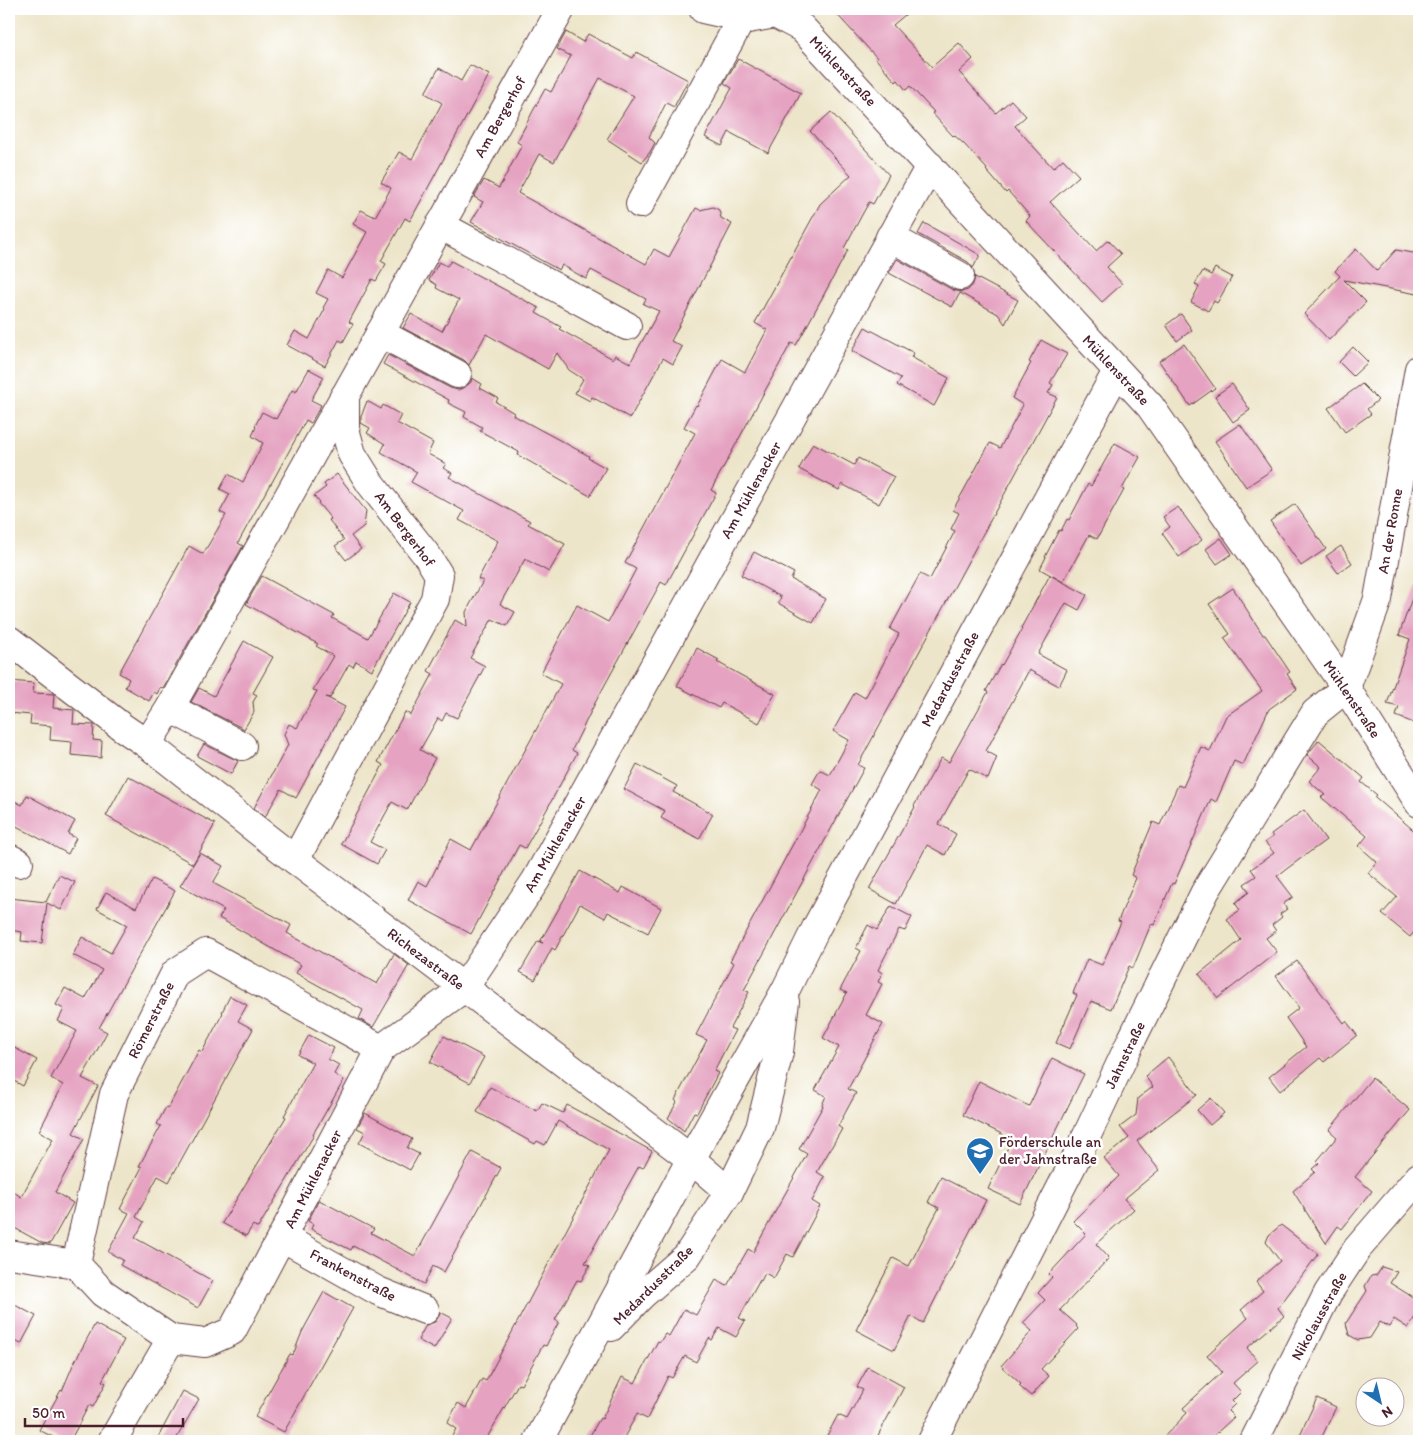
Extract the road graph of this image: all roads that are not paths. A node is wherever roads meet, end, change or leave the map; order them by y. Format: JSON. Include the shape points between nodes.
{"nodes":[{"id":1,"x":560,"y":9,"type":"edge"},
{"id":2,"x":703,"y":9,"type":"edge"},
{"id":3,"x":742,"y":18,"type":"junction"},
{"id":4,"x":930,"y":166,"type":"junction"},
{"id":5,"x":640,"y":204,"type":"dead end"},
{"id":6,"x":440,"y":225,"type":"junction"},
{"id":7,"x":890,"y":237,"type":"junction"},
{"id":8,"x":960,"y":276,"type":"dead end"},
{"id":9,"x":627,"y":326,"type":"dead end"},
{"id":10,"x":380,"y":333,"type":"junction"},
{"id":11,"x":1419,"y":369,"type":"edge"},
{"id":12,"x":1117,"y":371,"type":"junction"},
{"id":13,"x":457,"y":374,"type":"dead end"},
{"id":14,"x":345,"y":396,"type":"junction"},
{"id":15,"x":9,"y":640,"type":"edge"},
{"id":16,"x":1346,"y":688,"type":"junction"},
{"id":17,"x":170,"y":708,"type":"junction"},
{"id":18,"x":147,"y":744,"type":"junction"},
{"id":19,"x":242,"y":746,"type":"dead end"},
{"id":20,"x":1419,"y":802,"type":"edge"},
{"id":21,"x":295,"y":860,"type":"junction"},
{"id":22,"x":464,"y":988,"type":"junction"},
{"id":23,"x":786,"y":989,"type":"junction"},
{"id":24,"x":380,"y":1049,"type":"junction"},
{"id":25,"x":691,"y":1159,"type":"junction"},
{"id":26,"x":1419,"y":1178,"type":"edge"},
{"id":27,"x":729,"y":1192,"type":"junction"},
{"id":28,"x":282,"y":1237,"type":"junction"},
{"id":29,"x":9,"y":1254,"type":"edge"},
{"id":30,"x":76,"y":1264,"type":"junction"},
{"id":31,"x":425,"y":1310,"type":"dead end"},
{"id":32,"x":171,"y":1339,"type":"junction"},
{"id":33,"x":588,"y":1351,"type":"junction"},
{"id":34,"x":112,"y":1441,"type":"edge"},
{"id":35,"x":538,"y":1441,"type":"edge"},
{"id":36,"x":932,"y":1441,"type":"edge"},
{"id":37,"x":1254,"y":1441,"type":"edge"}],
"edges":[{"from":1,"to":6,"type":"street","name":"Am Bergerhof"},
{"from":2,"to":3,"type":"street","name":"Mühlenstraße"},
{"from":3,"to":4,"type":"street","name":"Mühlenstraße","via":[[775,14],[802,28]]},
{"from":3,"to":5,"type":"street"},
{"from":4,"to":7,"type":"street","name":"Am Mühlenacker"},
{"from":4,"to":12,"type":"street","name":"Mühlenstraße"},
{"from":6,"to":9,"type":"street"},
{"from":6,"to":10,"type":"street","name":"Am Bergerhof"},
{"from":7,"to":8,"type":"street"},
{"from":7,"to":22,"type":"street","name":"Am Mühlenacker","via":[[536,880]]},
{"from":10,"to":13,"type":"street"},
{"from":10,"to":14,"type":"street","name":"Am Bergerhof"},
{"from":11,"to":16,"type":"street","name":"An der Ronne","via":[[1378,599]]},
{"from":12,"to":16,"type":"street","name":"Mühlenstraße","via":[[1150,406]]},
{"from":12,"to":23,"type":"street","name":"Medardusstraße","via":[[820,919]]},
{"from":14,"to":17,"type":"street"},
{"from":14,"to":21,"type":"street","name":"Am Bergerhof","via":[[345,429],[352,454],[439,575],[435,599]]},
{"from":15,"to":18,"type":"street","name":"Richezastraße"},
{"from":16,"to":20,"type":"street","name":"Mühlenstraße"},
{"from":16,"to":36,"type":"street","name":"Jahnstraße","via":[[1315,713],[1205,892],[1080,1150]]},
{"from":17,"to":18,"type":"street"},
{"from":17,"to":19,"type":"street"},
{"from":18,"to":21,"type":"street","name":"Richezastraße"},
{"from":21,"to":22,"type":"street","name":"Richezastraße"},
{"from":22,"to":24,"type":"street","name":"Am Mühlenacker"},
{"from":22,"to":25,"type":"street","name":"Richezastraße"},
{"from":23,"to":25,"type":"street","name":"Medardusstraße"},
{"from":23,"to":27,"type":"street","name":"Medardusstraße","via":[[779,1052],[760,1128]]},
{"from":24,"to":28,"type":"street","name":"Am Mühlenacker"},
{"from":24,"to":30,"type":"street","name":"Römerstraße","via":[[206,953],[175,973],[114,1094]]},
{"from":25,"to":27,"type":"street","name":"Richezastraße"},
{"from":25,"to":33,"type":"street","name":"Medardusstraße"},
{"from":26,"to":37,"type":"street","name":"Nikolausstraße","via":[[1357,1249],[1328,1293]]},
{"from":27,"to":33,"type":"street","name":"Medardusstraße","via":[[687,1256],[640,1296]]},
{"from":28,"to":31,"type":"street","name":"Frankenstraße","via":[[378,1291]]},
{"from":28,"to":32,"type":"street","name":"Am Mühlenacker","via":[[232,1331],[205,1343]]},
{"from":29,"to":30,"type":"street"},
{"from":30,"to":32,"type":"street","via":[[103,1293]]},
{"from":32,"to":34,"type":"street"},
{"from":33,"to":35,"type":"street","name":"Medardusstraße"}]}
